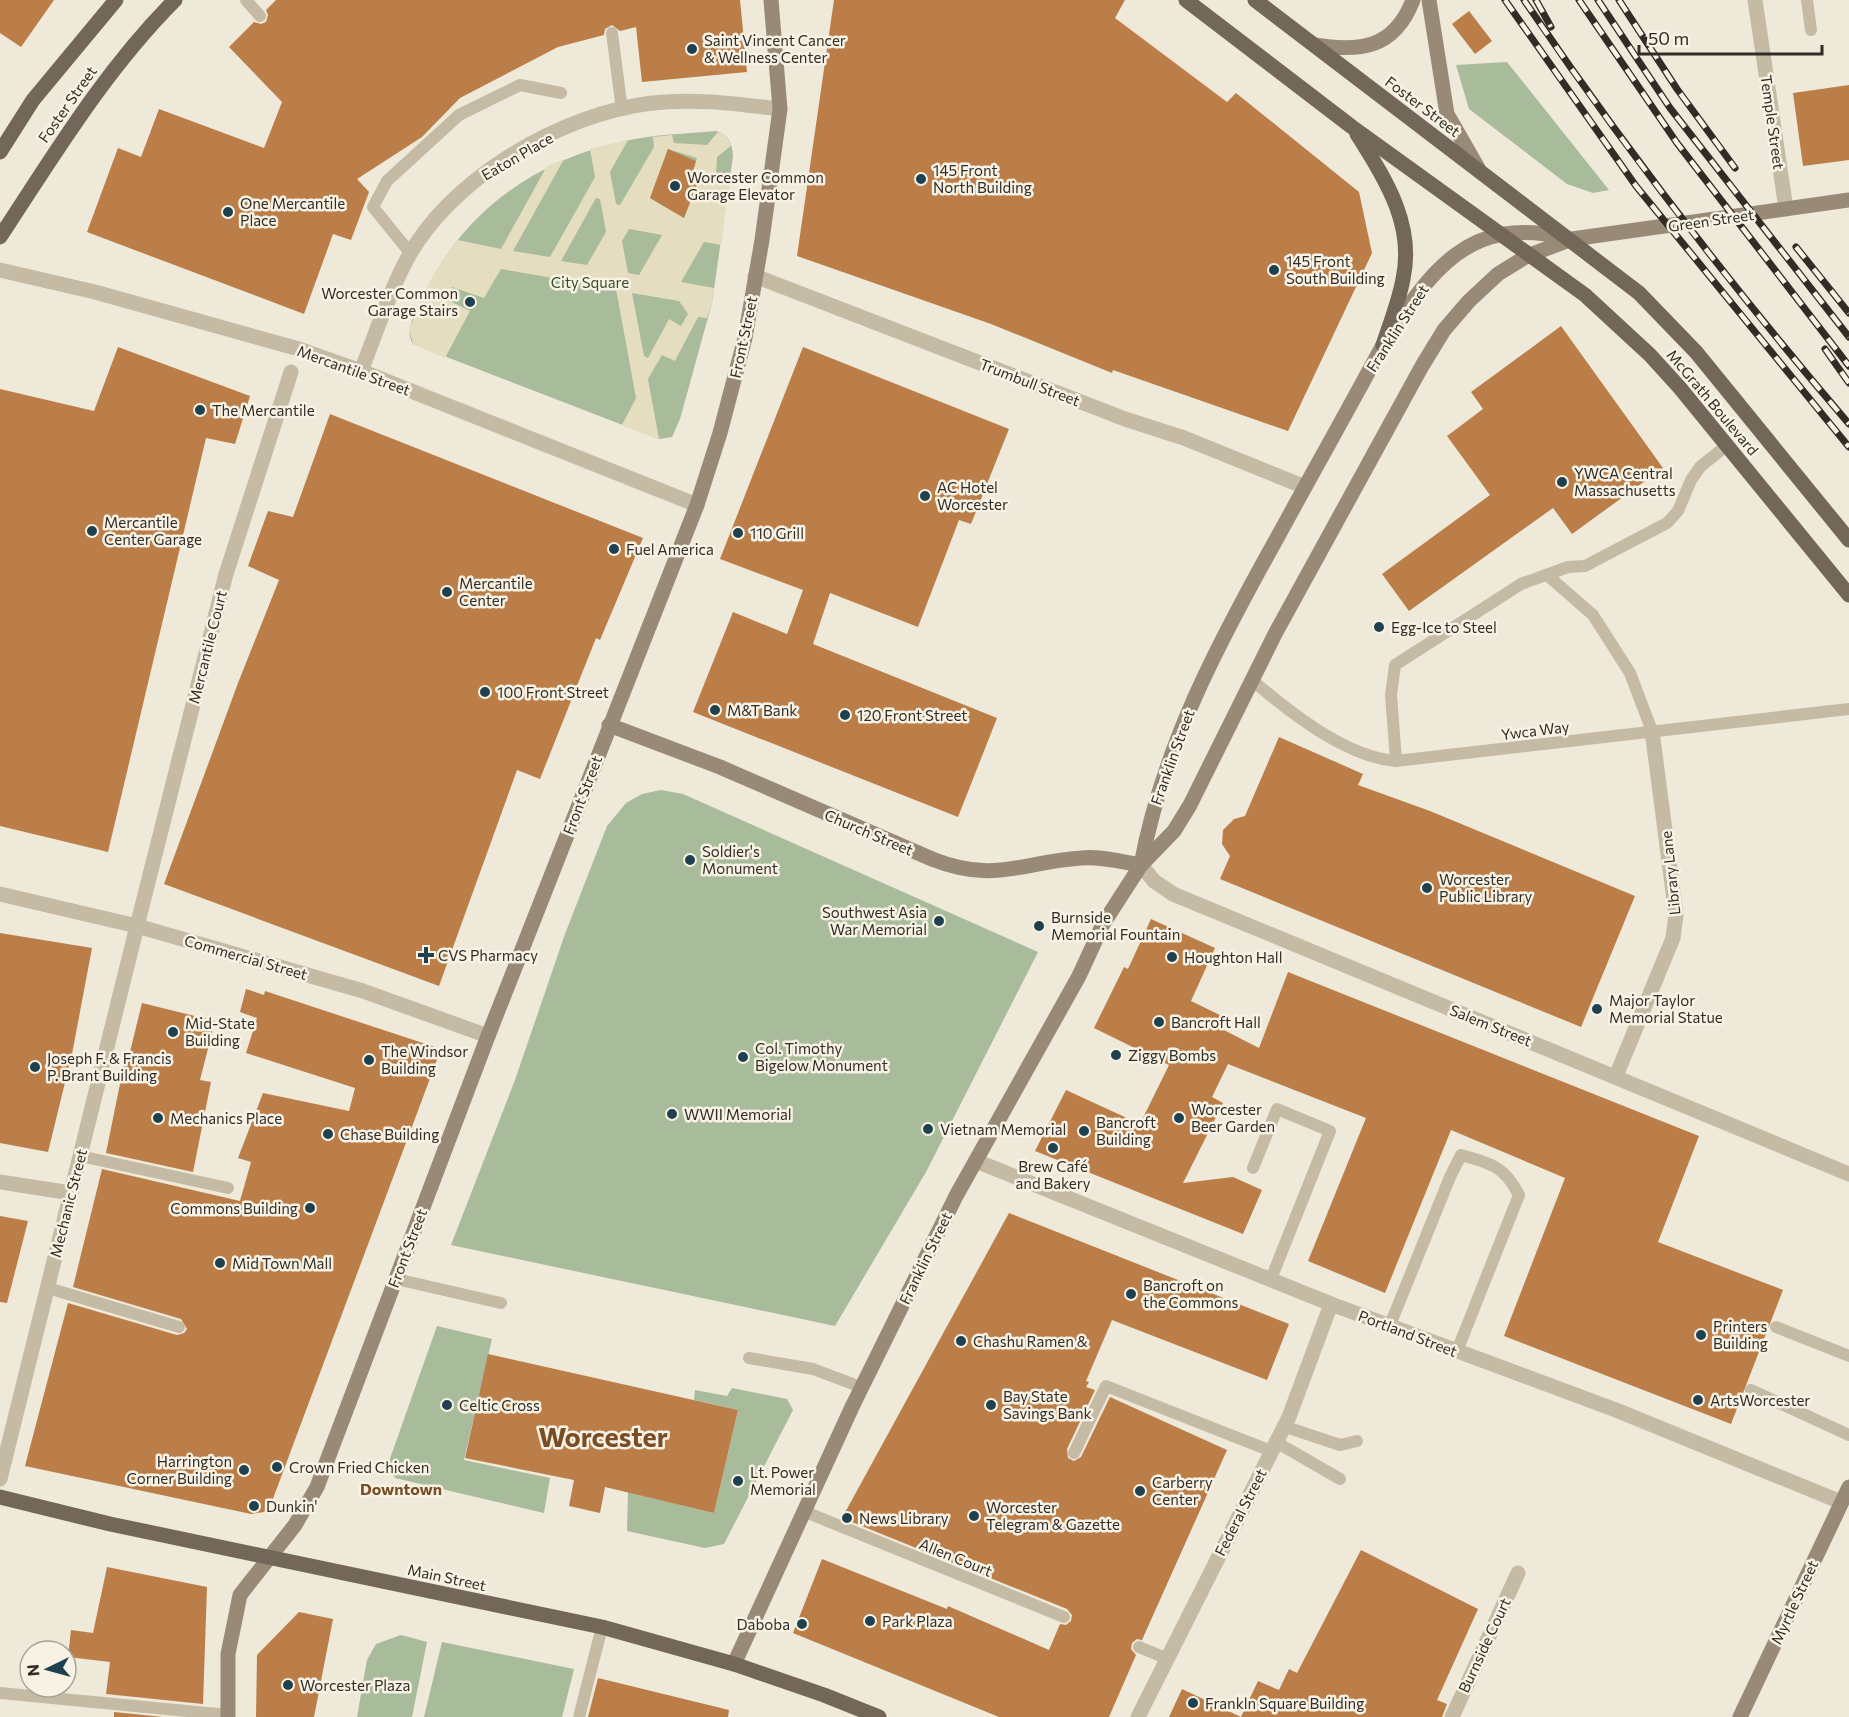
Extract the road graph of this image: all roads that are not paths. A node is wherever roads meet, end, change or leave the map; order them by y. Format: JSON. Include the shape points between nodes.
{"nodes":[{"id":1,"x":116,"y":0,"type":"edge"},
{"id":2,"x":175,"y":0,"type":"edge"},
{"id":3,"x":246,"y":0,"type":"edge"},
{"id":4,"x":771,"y":0,"type":"edge"},
{"id":5,"x":1186,"y":0,"type":"edge"},
{"id":6,"x":1254,"y":0,"type":"edge"},
{"id":7,"x":1413,"y":0,"type":"edge"},
{"id":8,"x":1428,"y":0,"type":"edge"},
{"id":9,"x":1755,"y":0,"type":"edge"},
{"id":10,"x":1807,"y":0,"type":"edge"},
{"id":11,"x":260,"y":16,"type":"dead end"},
{"id":12,"x":1811,"y":30,"type":"dead end"},
{"id":13,"x":612,"y":33,"type":"dead end"},
{"id":14,"x":1314,"y":45,"type":"junction"},
{"id":15,"x":561,"y":93,"type":"dead end"},
{"id":16,"x":780,"y":109,"type":"junction"},
{"id":17,"x":622,"y":110,"type":"junction"},
{"id":18,"x":1352,"y":126,"type":"junction"},
{"id":19,"x":0,"y":152,"type":"edge"},
{"id":20,"x":1481,"y":173,"type":"junction"},
{"id":21,"x":1849,"y":200,"type":"edge"},
{"id":22,"x":1786,"y":209,"type":"junction"},
{"id":23,"x":1496,"y":233,"type":"junction"},
{"id":24,"x":0,"y":237,"type":"edge"},
{"id":25,"x":1572,"y":239,"type":"junction"},
{"id":26,"x":411,"y":254,"type":"junction"},
{"id":27,"x":1527,"y":256,"type":"junction"},
{"id":28,"x":0,"y":270,"type":"edge"},
{"id":29,"x":756,"y":276,"type":"junction"},
{"id":30,"x":1383,"y":345,"type":"junction"},
{"id":31,"x":361,"y":371,"type":"junction"},
{"id":32,"x":291,"y":372,"type":"dead end"},
{"id":33,"x":1726,"y":446,"type":"junction"},
{"id":34,"x":1305,"y":487,"type":"junction"},
{"id":35,"x":697,"y":505,"type":"junction"},
{"id":36,"x":1849,"y":540,"type":"edge"},
{"id":37,"x":1547,"y":574,"type":"junction"},
{"id":38,"x":1849,"y":595,"type":"edge"},
{"id":39,"x":1252,"y":680,"type":"junction"},
{"id":40,"x":1848,"y":708,"type":"edge"},
{"id":41,"x":609,"y":725,"type":"junction"},
{"id":42,"x":1652,"y":732,"type":"junction"},
{"id":43,"x":1396,"y":761,"type":"junction"},
{"id":44,"x":1141,"y":865,"type":"junction"},
{"id":45,"x":0,"y":894,"type":"edge"},
{"id":46,"x":136,"y":926,"type":"junction"},
{"id":47,"x":488,"y":1036,"type":"junction"},
{"id":48,"x":1616,"y":1076,"type":"junction"},
{"id":49,"x":80,"y":1156,"type":"junction"},
{"id":50,"x":976,"y":1161,"type":"junction"},
{"id":51,"x":1253,"y":1168,"type":"dead end"},
{"id":52,"x":1849,"y":1174,"type":"edge"},
{"id":53,"x":0,"y":1182,"type":"edge"},
{"id":54,"x":228,"y":1188,"type":"dead end"},
{"id":55,"x":71,"y":1193,"type":"junction"},
{"id":56,"x":396,"y":1279,"type":"junction"},
{"id":57,"x":1271,"y":1279,"type":"junction"},
{"id":58,"x":48,"y":1288,"type":"junction"},
{"id":59,"x":501,"y":1303,"type":"dead end"},
{"id":60,"x":1331,"y":1304,"type":"junction"},
{"id":61,"x":1390,"y":1325,"type":"junction"},
{"id":62,"x":178,"y":1327,"type":"dead end"},
{"id":63,"x":1776,"y":1327,"type":"dead end"},
{"id":64,"x":1457,"y":1351,"type":"junction"},
{"id":65,"x":1849,"y":1356,"type":"edge"},
{"id":66,"x":749,"y":1358,"type":"dead end"},
{"id":67,"x":861,"y":1388,"type":"junction"},
{"id":68,"x":1751,"y":1390,"type":"dead end"},
{"id":69,"x":1284,"y":1426,"type":"junction"},
{"id":70,"x":1849,"y":1435,"type":"edge"},
{"id":71,"x":1357,"y":1441,"type":"dead end"},
{"id":72,"x":1274,"y":1446,"type":"junction"},
{"id":73,"x":1074,"y":1453,"type":"dead end"},
{"id":74,"x":0,"y":1479,"type":"edge"},
{"id":75,"x":1340,"y":1479,"type":"dead end"},
{"id":76,"x":1849,"y":1487,"type":"edge"},
{"id":77,"x":0,"y":1497,"type":"edge"},
{"id":78,"x":1841,"y":1502,"type":"junction"},
{"id":79,"x":803,"y":1511,"type":"junction"},
{"id":80,"x":270,"y":1557,"type":"junction"},
{"id":81,"x":1518,"y":1573,"type":"dead end"},
{"id":82,"x":1064,"y":1617,"type":"dead end"},
{"id":83,"x":602,"y":1627,"type":"junction"},
{"id":84,"x":1139,"y":1647,"type":"dead end"},
{"id":85,"x":1168,"y":1659,"type":"junction"},
{"id":86,"x":734,"y":1664,"type":"junction"},
{"id":87,"x":0,"y":1693,"type":"edge"},
{"id":88,"x":228,"y":1716,"type":"edge"},
{"id":89,"x":579,"y":1717,"type":"edge"},
{"id":90,"x":879,"y":1717,"type":"edge"},
{"id":91,"x":1138,"y":1717,"type":"edge"},
{"id":92,"x":1452,"y":1717,"type":"edge"},
{"id":93,"x":1740,"y":1717,"type":"edge"}],
"edges":[{"from":1,"to":19,"type":"main road","name":"Foster Street","via":[[33,100]]},
{"from":2,"to":24,"type":"main road","name":"Foster Street","via":[[99,88]]},
{"from":3,"to":11,"type":"lane"},
{"from":4,"to":16,"type":"main road","name":"Front Street"},
{"from":5,"to":18,"type":"main road"},
{"from":6,"to":14,"type":"main road","name":"Foster Street"},
{"from":7,"to":14,"type":"main road","via":[[1403,23],[1366,48],[1345,50]]},
{"from":8,"to":20,"type":"main road","via":[[1447,114]]},
{"from":9,"to":22,"type":"street","name":"Temple Street"},
{"from":10,"to":12,"type":"lane"},
{"from":13,"to":17,"type":"lane"},
{"from":14,"to":20,"type":"main road","name":"Foster Street"},
{"from":15,"to":26,"type":"lane","via":[[520,85],[459,115],[387,181],[374,207]]},
{"from":16,"to":17,"type":"street","name":"Eaton Place","via":[[704,101],[651,103]]},
{"from":16,"to":29,"type":"main road","name":"Front Street"},
{"from":17,"to":26,"type":"street","name":"Eaton Place","via":[[592,117],[540,140],[488,170],[443,208]]},
{"from":18,"to":23,"type":"main road"},
{"from":18,"to":30,"type":"main road","via":[[1387,184],[1405,232],[1403,280]]},
{"from":20,"to":25,"type":"main road","name":"Foster Street"},
{"from":21,"to":22,"type":"main road","name":"Green Street"},
{"from":22,"to":25,"type":"main road","name":"Green Street"},
{"from":23,"to":25,"type":"main road","name":"Franklin Street","via":[[1544,232]]},
{"from":23,"to":27,"type":"main road","name":"McGrath Boulevard"},
{"from":23,"to":30,"type":"main road","name":"Franklin Street","via":[[1464,249],[1427,281]]},
{"from":25,"to":27,"type":"main road","name":"Franklin Street"},
{"from":25,"to":36,"type":"main road","name":"McGrath Boulevard","via":[[1675,328]]},
{"from":26,"to":31,"type":"street","name":"Eaton Place"},
{"from":27,"to":33,"type":"main road","name":"McGrath Boulevard","via":[[1585,295],[1650,355]]},
{"from":27,"to":39,"type":"main road","name":"Franklin Street","via":[[1493,279],[1444,330]]},
{"from":28,"to":31,"type":"street","name":"Mercantile Street","via":[[299,349]]},
{"from":29,"to":34,"type":"street","name":"Trumbull Street"},
{"from":29,"to":35,"type":"main road","name":"Front Street","via":[[745,338]]},
{"from":30,"to":34,"type":"main road","name":"Franklin Street"},
{"from":31,"to":35,"type":"street","name":"Mercantile Street"},
{"from":32,"to":46,"type":"street","name":"Mercantile Court","via":[[226,574]]},
{"from":33,"to":37,"type":"lane","via":[[1700,467],[1678,511],[1667,523],[1586,566]]},
{"from":33,"to":38,"type":"main road","name":"McGrath Boulevard"},
{"from":34,"to":44,"type":"main road","name":"Franklin Street","via":[[1202,680],[1160,784]]},
{"from":35,"to":41,"type":"main road","name":"Front Street"},
{"from":37,"to":42,"type":"lane","via":[[1593,615],[1630,673]]},
{"from":37,"to":43,"type":"lane","via":[[1521,584],[1395,665],[1391,695]]},
{"from":39,"to":43,"type":"lane","name":"Ywca Way","via":[[1309,726],[1374,757]]},
{"from":39,"to":44,"type":"main road","name":"Franklin Street","via":[[1190,805],[1173,831]]},
{"from":40,"to":42,"type":"lane","name":"Ywca Way"},
{"from":41,"to":44,"type":"main road","name":"Church Street","via":[[720,767],[964,870],[1001,871],[1095,857]]},
{"from":41,"to":47,"type":"main road","name":"Front Street"},
{"from":42,"to":43,"type":"lane","name":"Ywca Way"},
{"from":42,"to":48,"type":"street","name":"Library Lane","via":[[1676,915],[1673,938]]},
{"from":44,"to":48,"type":"street","name":"Salem Street","via":[[1154,881],[1173,894]]},
{"from":44,"to":50,"type":"main road","name":"Franklin Street","via":[[1104,924]]},
{"from":45,"to":46,"type":"street","name":"Commercial Street"},
{"from":46,"to":47,"type":"street","name":"Commercial Street","via":[[363,991]]},
{"from":46,"to":49,"type":"street","name":"Mechanic Street"},
{"from":47,"to":56,"type":"main road","name":"Front Street"},
{"from":48,"to":52,"type":"street","name":"Salem Street"},
{"from":49,"to":54,"type":"lane"},
{"from":49,"to":55,"type":"street","name":"Mechanic Street"},
{"from":50,"to":57,"type":"street","name":"Portland Street"},
{"from":50,"to":67,"type":"main road","name":"Franklin Street"},
{"from":51,"to":57,"type":"lane","via":[[1277,1109],[1330,1131]]},
{"from":53,"to":55,"type":"street"},
{"from":55,"to":58,"type":"street","name":"Mechanic Street"},
{"from":56,"to":59,"type":"lane"},
{"from":56,"to":80,"type":"main road","name":"Front Street","via":[[317,1487]]},
{"from":57,"to":60,"type":"street","name":"Portland Street"},
{"from":58,"to":62,"type":"lane"},
{"from":58,"to":74,"type":"street","name":"Mechanic Street"},
{"from":60,"to":61,"type":"street","name":"Portland Street"},
{"from":60,"to":69,"type":"street","name":"Federal Street"},
{"from":61,"to":64,"type":"street","name":"Portland Street"},
{"from":61,"to":64,"type":"lane","via":[[1461,1155],[1483,1161],[1509,1175],[1520,1195]]},
{"from":63,"to":65,"type":"lane"},
{"from":64,"to":78,"type":"street","name":"Portland Street","via":[[1626,1414]]},
{"from":66,"to":67,"type":"lane","via":[[813,1369]]},
{"from":67,"to":79,"type":"main road","name":"Franklin Street"},
{"from":68,"to":70,"type":"lane"},
{"from":69,"to":71,"type":"lane","via":[[1340,1445]]},
{"from":69,"to":72,"type":"street","name":"Federal Street"},
{"from":72,"to":73,"type":"lane","via":[[1106,1386]]},
{"from":72,"to":75,"type":"lane"},
{"from":72,"to":85,"type":"street","name":"Federal Street"},
{"from":76,"to":78,"type":"main road","name":"Myrtle Street"},
{"from":77,"to":80,"type":"main road","name":"Main Street"},
{"from":78,"to":93,"type":"main road","name":"Myrtle Street"},
{"from":79,"to":82,"type":"lane","name":"Allen Court"},
{"from":79,"to":86,"type":"main road","name":"Franklin Street"},
{"from":80,"to":83,"type":"main road","name":"Main Street"},
{"from":80,"to":88,"type":"main road","name":"Front Street","via":[[240,1595],[235,1613],[228,1654]]},
{"from":81,"to":92,"type":"street","name":"Burnside Court"},
{"from":83,"to":86,"type":"main road","name":"Main Street"},
{"from":83,"to":89,"type":"lane"},
{"from":84,"to":85,"type":"lane"},
{"from":85,"to":91,"type":"street","name":"Federal Street"},
{"from":86,"to":90,"type":"main road","name":"Main Street"},
{"from":87,"to":88,"type":"lane"}]}
